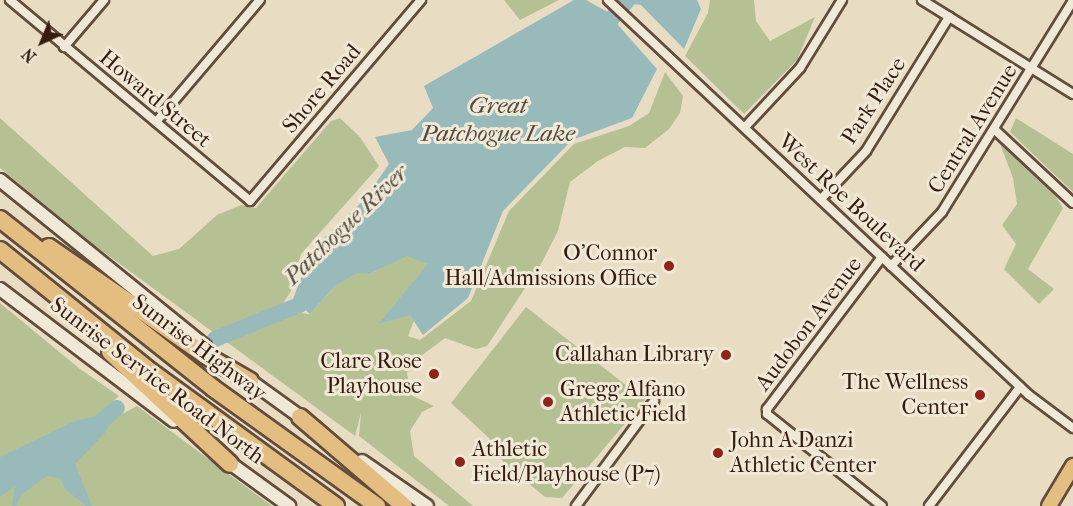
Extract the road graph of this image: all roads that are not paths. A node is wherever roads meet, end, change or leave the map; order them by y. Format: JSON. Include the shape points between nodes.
{"nodes":[{"id":1,"x":10,"y":0,"type":"edge"},
{"id":2,"x":104,"y":0,"type":"edge"},
{"id":3,"x":260,"y":0,"type":"edge"},
{"id":4,"x":421,"y":0,"type":"edge"},
{"id":5,"x":842,"y":0,"type":"edge"},
{"id":6,"x":922,"y":0,"type":"edge"},
{"id":7,"x":1073,"y":1,"type":"edge"},
{"id":8,"x":611,"y":3,"type":"edge"},
{"id":9,"x":949,"y":17,"type":"junction"},
{"id":10,"x":64,"y":47,"type":"junction"},
{"id":11,"x":1032,"y":68,"type":"junction"},
{"id":12,"x":1073,"y":94,"type":"edge"},
{"id":13,"x":156,"y":122,"type":"junction"},
{"id":14,"x":745,"y":127,"type":"junction"},
{"id":15,"x":994,"y":129,"type":"junction"},
{"id":16,"x":0,"y":180,"type":"edge"},
{"id":17,"x":821,"y":199,"type":"junction"},
{"id":18,"x":250,"y":201,"type":"joint"},
{"id":19,"x":1073,"y":203,"type":"edge"},
{"id":20,"x":0,"y":218,"type":"edge"},
{"id":21,"x":0,"y":250,"type":"edge"},
{"id":22,"x":882,"y":257,"type":"junction"},
{"id":23,"x":891,"y":266,"type":"junction"},
{"id":24,"x":27,"y":272,"type":"junction"},
{"id":25,"x":0,"y":289,"type":"edge"},
{"id":26,"x":250,"y":381,"type":"junction"},
{"id":27,"x":1020,"y":387,"type":"junction"},
{"id":28,"x":654,"y":401,"type":"dead end"},
{"id":29,"x":300,"y":417,"type":"junction"},
{"id":30,"x":1073,"y":428,"type":"edge"},
{"id":31,"x":230,"y":464,"type":"junction"},
{"id":32,"x":1073,"y":466,"type":"edge"},
{"id":33,"x":289,"y":506,"type":"edge"},
{"id":34,"x":336,"y":506,"type":"edge"},
{"id":35,"x":377,"y":506,"type":"edge"},
{"id":36,"x":404,"y":506,"type":"edge"},
{"id":37,"x":428,"y":506,"type":"edge"},
{"id":38,"x":576,"y":506,"type":"edge"},
{"id":39,"x":882,"y":506,"type":"edge"},
{"id":40,"x":929,"y":506,"type":"edge"},
{"id":41,"x":1049,"y":506,"type":"edge"}],
"edges":[{"from":1,"to":10,"type":"street","name":"Howard Street"},
{"from":2,"to":10,"type":"street"},
{"from":3,"to":13,"type":"street"},
{"from":4,"to":18,"type":"street","name":"Shore Road"},
{"from":5,"to":14,"type":"street","via":[[800,68]]},
{"from":6,"to":9,"type":"street"},
{"from":7,"to":11,"type":"street","name":"Central Avenue"},
{"from":8,"to":14,"type":"street","name":"West Roe Boulevard"},
{"from":9,"to":11,"type":"street"},
{"from":9,"to":17,"type":"street","name":"Park Place","via":[[866,151]]},
{"from":10,"to":13,"type":"street","name":"Howard Street"},
{"from":11,"to":12,"type":"street"},
{"from":11,"to":15,"type":"street","name":"Central Avenue"},
{"from":13,"to":18,"type":"street","name":"Howard Street"},
{"from":14,"to":17,"type":"street","name":"West Roe Boulevard"},
{"from":15,"to":19,"type":"street"},
{"from":15,"to":23,"type":"street","name":"Central Avenue","via":[[942,212]]},
{"from":16,"to":26,"type":"main road","via":[[108,271]]},
{"from":17,"to":22,"type":"street","name":"West Roe Boulevard"},
{"from":20,"to":26,"type":"highway"},
{"from":20,"to":35,"type":"highway","name":"Sunrise Highway","via":[[213,388]]},
{"from":21,"to":24,"type":"highway","name":"Sunrise Highway"},
{"from":22,"to":23,"type":"street","name":"West Roe Boulevard"},
{"from":22,"to":39,"type":"street","name":"Audobon Avenue","via":[[767,409],[767,414]]},
{"from":23,"to":27,"type":"street","name":"West Roe Boulevard"},
{"from":24,"to":31,"type":"highway"},
{"from":24,"to":34,"type":"highway","name":"Sunrise Highway","via":[[146,368]]},
{"from":25,"to":31,"type":"main road","name":"Sunrise Service Road North"},
{"from":26,"to":29,"type":"main road"},
{"from":27,"to":30,"type":"street","name":"West Roe Boulevard"},
{"from":27,"to":40,"type":"street"},
{"from":28,"to":38,"type":"street"},
{"from":29,"to":36,"type":"highway"},
{"from":29,"to":37,"type":"main road"},
{"from":31,"to":33,"type":"main road","name":"Sunrise Service Road North"},
{"from":32,"to":41,"type":"main road"}]}
